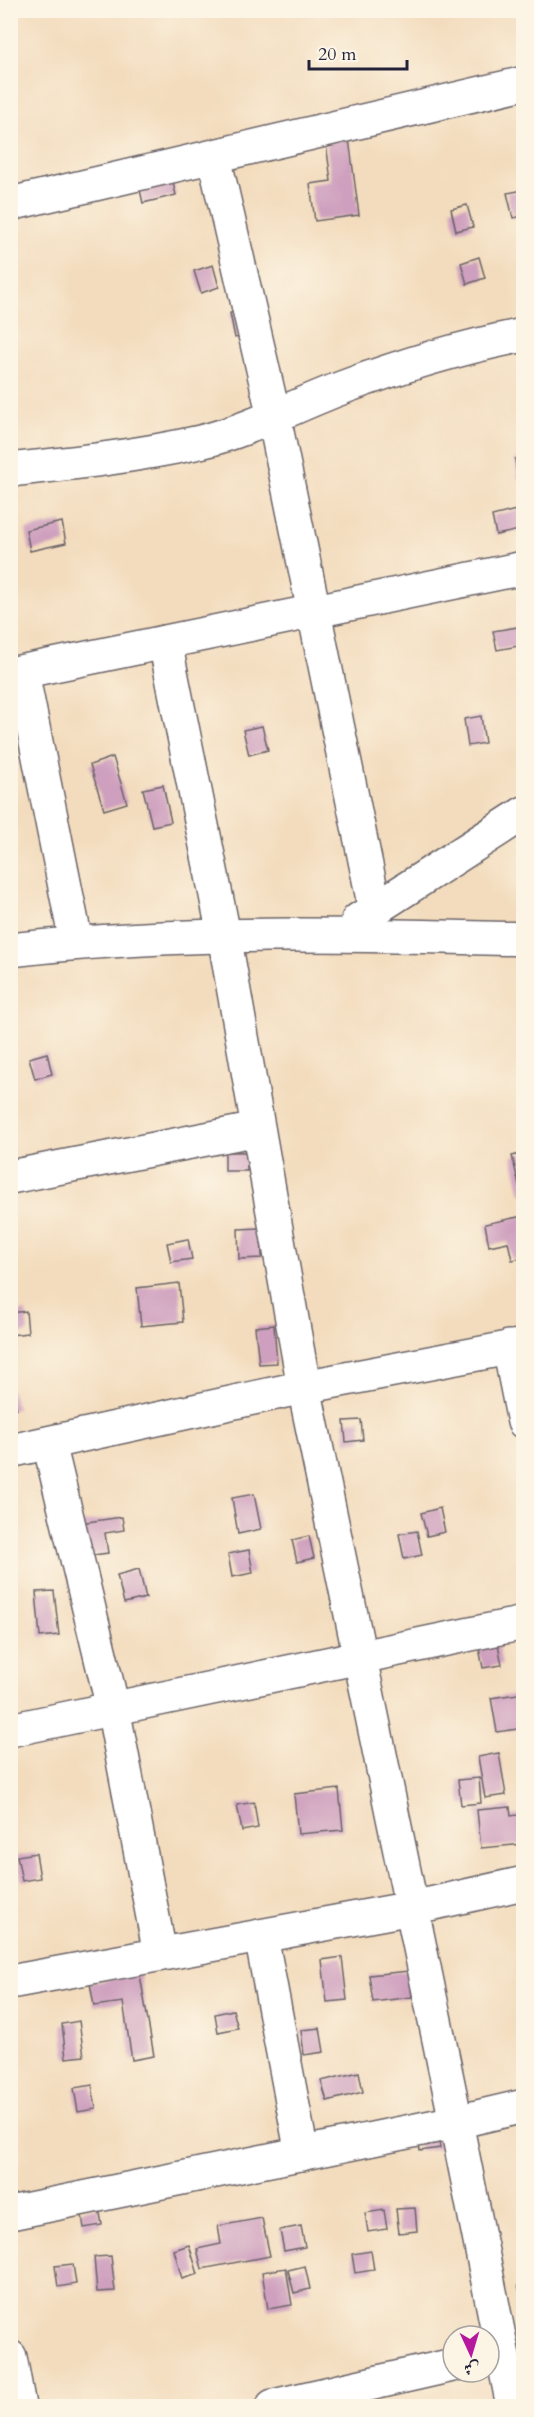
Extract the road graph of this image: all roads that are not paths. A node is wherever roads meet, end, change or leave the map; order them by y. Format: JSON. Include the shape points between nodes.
{"nodes":[{"id":1,"x":523,"y":87,"type":"edge"},
{"id":2,"x":214,"y":158,"type":"junction"},
{"id":3,"x":10,"y":204,"type":"edge"},
{"id":4,"x":524,"y":334,"type":"edge"},
{"id":5,"x":274,"y":417,"type":"junction"},
{"id":6,"x":10,"y":470,"type":"edge"},
{"id":7,"x":524,"y":568,"type":"edge"},
{"id":8,"x":315,"y":611,"type":"junction"},
{"id":9,"x":165,"y":642,"type":"junction"},
{"id":10,"x":16,"y":673,"type":"edge"},
{"id":11,"x":524,"y":813,"type":"edge"},
{"id":12,"x":375,"y":909,"type":"junction"},
{"id":13,"x":336,"y":934,"type":"junction"},
{"id":14,"x":224,"y":935,"type":"junction"},
{"id":15,"x":524,"y":939,"type":"edge"},
{"id":16,"x":76,"y":942,"type":"junction"},
{"id":17,"x":10,"y":950,"type":"edge"},
{"id":18,"x":258,"y":1129,"type":"junction"},
{"id":19,"x":10,"y":1177,"type":"edge"},
{"id":20,"x":516,"y":1346,"type":"edge"},
{"id":21,"x":304,"y":1387,"type":"junction"},
{"id":22,"x":524,"y":1422,"type":"edge"},
{"id":23,"x":49,"y":1443,"type":"junction"},
{"id":24,"x":10,"y":1451,"type":"edge"},
{"id":25,"x":524,"y":1623,"type":"edge"},
{"id":26,"x":359,"y":1657,"type":"junction"},
{"id":27,"x":113,"y":1708,"type":"junction"},
{"id":28,"x":10,"y":1730,"type":"edge"},
{"id":29,"x":524,"y":1883,"type":"edge"},
{"id":30,"x":412,"y":1908,"type":"junction"},
{"id":31,"x":261,"y":1936,"type":"junction"},
{"id":32,"x":160,"y":1954,"type":"junction"},
{"id":33,"x":10,"y":1982,"type":"edge"},
{"id":34,"x":524,"y":2106,"type":"edge"},
{"id":35,"x":456,"y":2122,"type":"junction"},
{"id":36,"x":302,"y":2154,"type":"junction"},
{"id":37,"x":10,"y":2213,"type":"edge"},
{"id":38,"x":505,"y":2353,"type":"edge"},
{"id":39,"x":10,"y":2357,"type":"edge"},
{"id":40,"x":441,"y":2368,"type":"edge"},
{"id":41,"x":19,"y":2406,"type":"edge"},
{"id":42,"x":273,"y":2406,"type":"edge"},
{"id":43,"x":513,"y":2406,"type":"edge"}],
"edges":[{"from":1,"to":2,"type":"street"},
{"from":2,"to":3,"type":"street"},
{"from":2,"to":5,"type":"street"},
{"from":4,"to":5,"type":"street","via":[[465,347],[345,387]]},
{"from":5,"to":6,"type":"street","via":[[201,441],[85,462]]},
{"from":5,"to":8,"type":"street"},
{"from":7,"to":8,"type":"street"},
{"from":8,"to":9,"type":"street"},
{"from":8,"to":12,"type":"street"},
{"from":9,"to":10,"type":"street"},
{"from":9,"to":14,"type":"street"},
{"from":10,"to":16,"type":"street"},
{"from":11,"to":12,"type":"street"},
{"from":12,"to":13,"type":"street"},
{"from":13,"to":14,"type":"street"},
{"from":13,"to":15,"type":"street"},
{"from":14,"to":16,"type":"street"},
{"from":14,"to":18,"type":"street"},
{"from":16,"to":17,"type":"street"},
{"from":18,"to":19,"type":"street"},
{"from":18,"to":21,"type":"street"},
{"from":20,"to":21,"type":"street"},
{"from":20,"to":22,"type":"street"},
{"from":21,"to":23,"type":"street"},
{"from":21,"to":26,"type":"street"},
{"from":23,"to":24,"type":"street"},
{"from":23,"to":27,"type":"street"},
{"from":25,"to":26,"type":"street"},
{"from":26,"to":27,"type":"street"},
{"from":26,"to":30,"type":"street"},
{"from":27,"to":28,"type":"street"},
{"from":27,"to":32,"type":"street"},
{"from":29,"to":30,"type":"street"},
{"from":30,"to":31,"type":"street"},
{"from":30,"to":35,"type":"street"},
{"from":31,"to":32,"type":"street"},
{"from":31,"to":36,"type":"street"},
{"from":32,"to":33,"type":"street"},
{"from":34,"to":35,"type":"street"},
{"from":35,"to":36,"type":"street"},
{"from":35,"to":38,"type":"street"},
{"from":36,"to":37,"type":"street"},
{"from":38,"to":43,"type":"street"},
{"from":39,"to":41,"type":"street"},
{"from":40,"to":42,"type":"street"}]}
